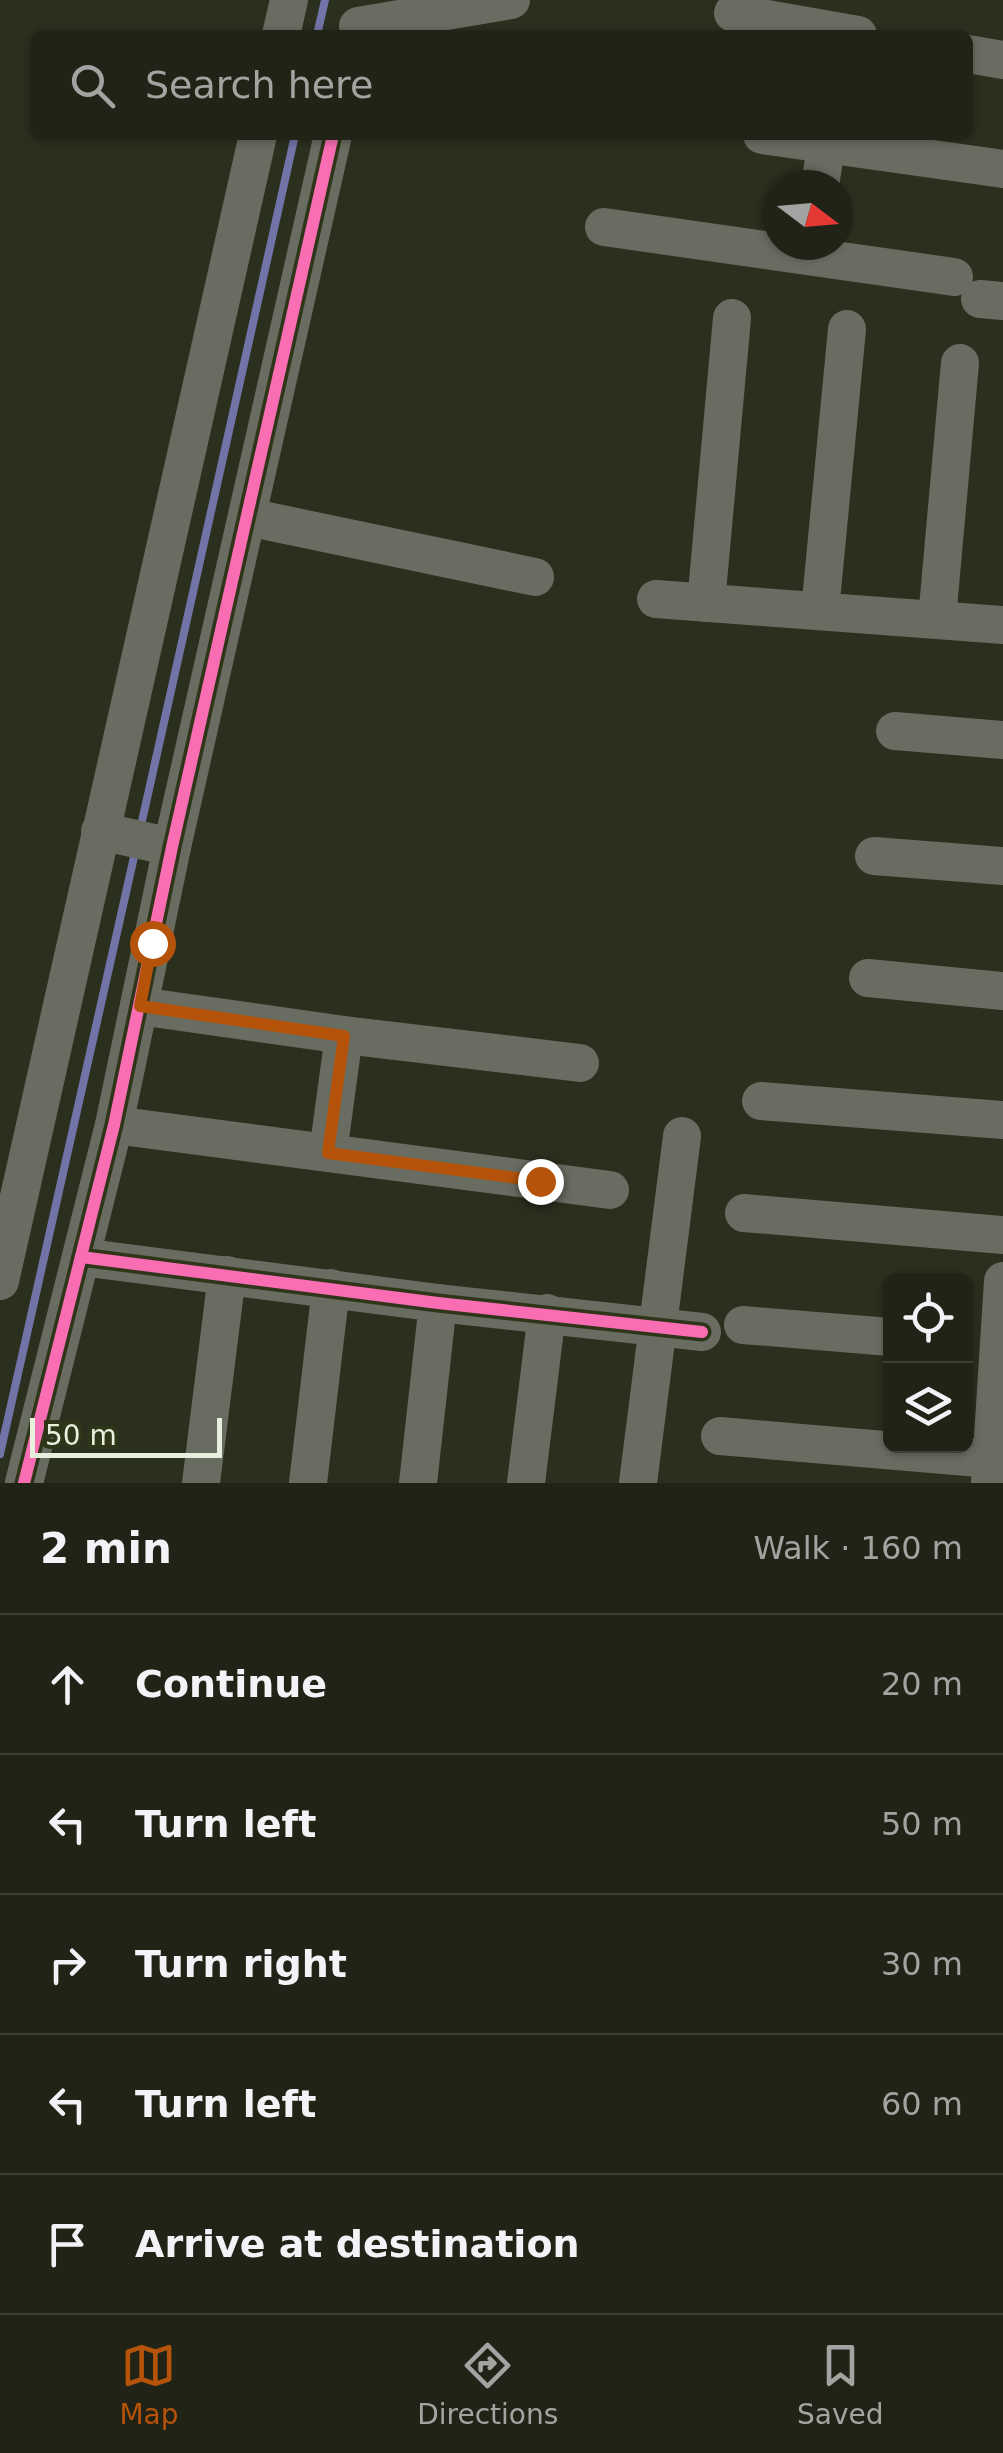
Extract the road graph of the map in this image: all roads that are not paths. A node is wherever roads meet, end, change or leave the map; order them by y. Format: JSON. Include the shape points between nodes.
{"nodes":[{"id":1,"x":289,"y":0,"type":"edge"},
{"id":2,"x":511,"y":0,"type":"edge"},
{"id":3,"x":734,"y":13,"type":"dead end"},
{"id":4,"x":359,"y":20,"type":"edge"},
{"id":5,"x":282,"y":30,"type":"edge"},
{"id":6,"x":827,"y":30,"type":"edge"},
{"id":7,"x":973,"y":55,"type":"edge"},
{"id":8,"x":1003,"y":60,"type":"edge"},
{"id":9,"x":257,"y":140,"type":"edge"},
{"id":10,"x":333,"y":140,"type":"edge"},
{"id":11,"x":827,"y":140,"type":"edge"},
{"id":12,"x":1003,"y":169,"type":"edge"},
{"id":13,"x":822,"y":170,"type":"edge"},
{"id":14,"x":604,"y":226,"type":"dead end"},
{"id":15,"x":763,"y":245,"type":"edge"},
{"id":16,"x":850,"y":260,"type":"edge"},
{"id":17,"x":979,"y":292,"type":"edge"},
{"id":18,"x":732,"y":318,"type":"dead end"},
{"id":19,"x":847,"y":328,"type":"dead end"},
{"id":20,"x":960,"y":363,"type":"dead end"},
{"id":21,"x":248,"y":516,"type":"junction"},
{"id":22,"x":535,"y":577,"type":"dead end"},
{"id":23,"x":656,"y":599,"type":"dead end"},
{"id":24,"x":706,"y":603,"type":"junction"},
{"id":25,"x":820,"y":611,"type":"junction"},
{"id":26,"x":938,"y":619,"type":"junction"},
{"id":27,"x":1003,"y":624,"type":"edge"},
{"id":28,"x":896,"y":731,"type":"dead end"},
{"id":29,"x":1003,"y":740,"type":"edge"},
{"id":30,"x":137,"y":840,"type":"junction"},
{"id":31,"x":874,"y":856,"type":"dead end"},
{"id":32,"x":1003,"y":866,"type":"edge"},
{"id":33,"x":868,"y":978,"type":"dead end"},
{"id":34,"x":1003,"y":991,"type":"edge"},
{"id":35,"x":140,"y":1006,"type":"junction"},
{"id":36,"x":344,"y":1036,"type":"junction"},
{"id":37,"x":580,"y":1063,"type":"dead end"},
{"id":38,"x":761,"y":1101,"type":"dead end"},
{"id":39,"x":1003,"y":1120,"type":"edge"},
{"id":40,"x":114,"y":1125,"type":"junction"},
{"id":41,"x":682,"y":1136,"type":"dead end"},
{"id":42,"x":328,"y":1153,"type":"junction"},
{"id":43,"x":610,"y":1190,"type":"dead end"},
{"id":44,"x":744,"y":1213,"type":"dead end"},
{"id":45,"x":1003,"y":1235,"type":"edge"},
{"id":46,"x":81,"y":1257,"type":"junction"},
{"id":47,"x":227,"y":1275,"type":"junction"},
{"id":48,"x":1003,"y":1280,"type":"edge"},
{"id":49,"x":0,"y":1281,"type":"edge"},
{"id":50,"x":332,"y":1288,"type":"junction"},
{"id":51,"x":438,"y":1303,"type":"junction"},
{"id":52,"x":547,"y":1313,"type":"junction"},
{"id":53,"x":742,"y":1325,"type":"dead end"},
{"id":54,"x":658,"y":1327,"type":"junction"},
{"id":55,"x":702,"y":1332,"type":"dead end"},
{"id":56,"x":883,"y":1336,"type":"edge"},
{"id":57,"x":989,"y":1345,"type":"edge"},
{"id":58,"x":720,"y":1436,"type":"dead end"},
{"id":59,"x":995,"y":1467,"type":"edge"},
{"id":60,"x":24,"y":1483,"type":"edge"},
{"id":61,"x":201,"y":1483,"type":"edge"},
{"id":62,"x":308,"y":1483,"type":"edge"},
{"id":63,"x":418,"y":1483,"type":"edge"},
{"id":64,"x":526,"y":1483,"type":"edge"},
{"id":65,"x":638,"y":1483,"type":"edge"}],
"edges":[{"from":1,"to":5,"type":"street"},
{"from":2,"to":4,"type":"street"},
{"from":3,"to":6,"type":"street"},
{"from":7,"to":8,"type":"street"},
{"from":9,"to":30,"type":"street"},
{"from":10,"to":21,"type":"street"},
{"from":11,"to":12,"type":"street"},
{"from":11,"to":13,"type":"street"},
{"from":14,"to":15,"type":"street"},
{"from":16,"to":17,"type":"street"},
{"from":18,"to":24,"type":"street"},
{"from":19,"to":25,"type":"street"},
{"from":20,"to":26,"type":"street"},
{"from":21,"to":22,"type":"street"},
{"from":21,"to":30,"type":"street"},
{"from":23,"to":24,"type":"street"},
{"from":24,"to":25,"type":"street"},
{"from":25,"to":26,"type":"street"},
{"from":26,"to":27,"type":"street"},
{"from":28,"to":29,"type":"street"},
{"from":30,"to":35,"type":"street"},
{"from":30,"to":49,"type":"street"},
{"from":31,"to":32,"type":"street"},
{"from":33,"to":34,"type":"street"},
{"from":35,"to":36,"type":"street"},
{"from":35,"to":40,"type":"street"},
{"from":36,"to":37,"type":"street"},
{"from":36,"to":42,"type":"street"},
{"from":38,"to":39,"type":"street"},
{"from":40,"to":42,"type":"street"},
{"from":40,"to":46,"type":"street"},
{"from":41,"to":54,"type":"street"},
{"from":42,"to":43,"type":"street"},
{"from":44,"to":45,"type":"street"},
{"from":46,"to":47,"type":"street"},
{"from":46,"to":60,"type":"street"},
{"from":47,"to":50,"type":"street"},
{"from":47,"to":61,"type":"street"},
{"from":48,"to":57,"type":"street"},
{"from":50,"to":51,"type":"street"},
{"from":50,"to":62,"type":"street"},
{"from":51,"to":52,"type":"street"},
{"from":51,"to":63,"type":"street"},
{"from":52,"to":54,"type":"street"},
{"from":52,"to":64,"type":"street"},
{"from":53,"to":56,"type":"street"},
{"from":54,"to":55,"type":"street"},
{"from":54,"to":65,"type":"street"},
{"from":57,"to":59,"type":"street"},
{"from":58,"to":59,"type":"street"}]}
